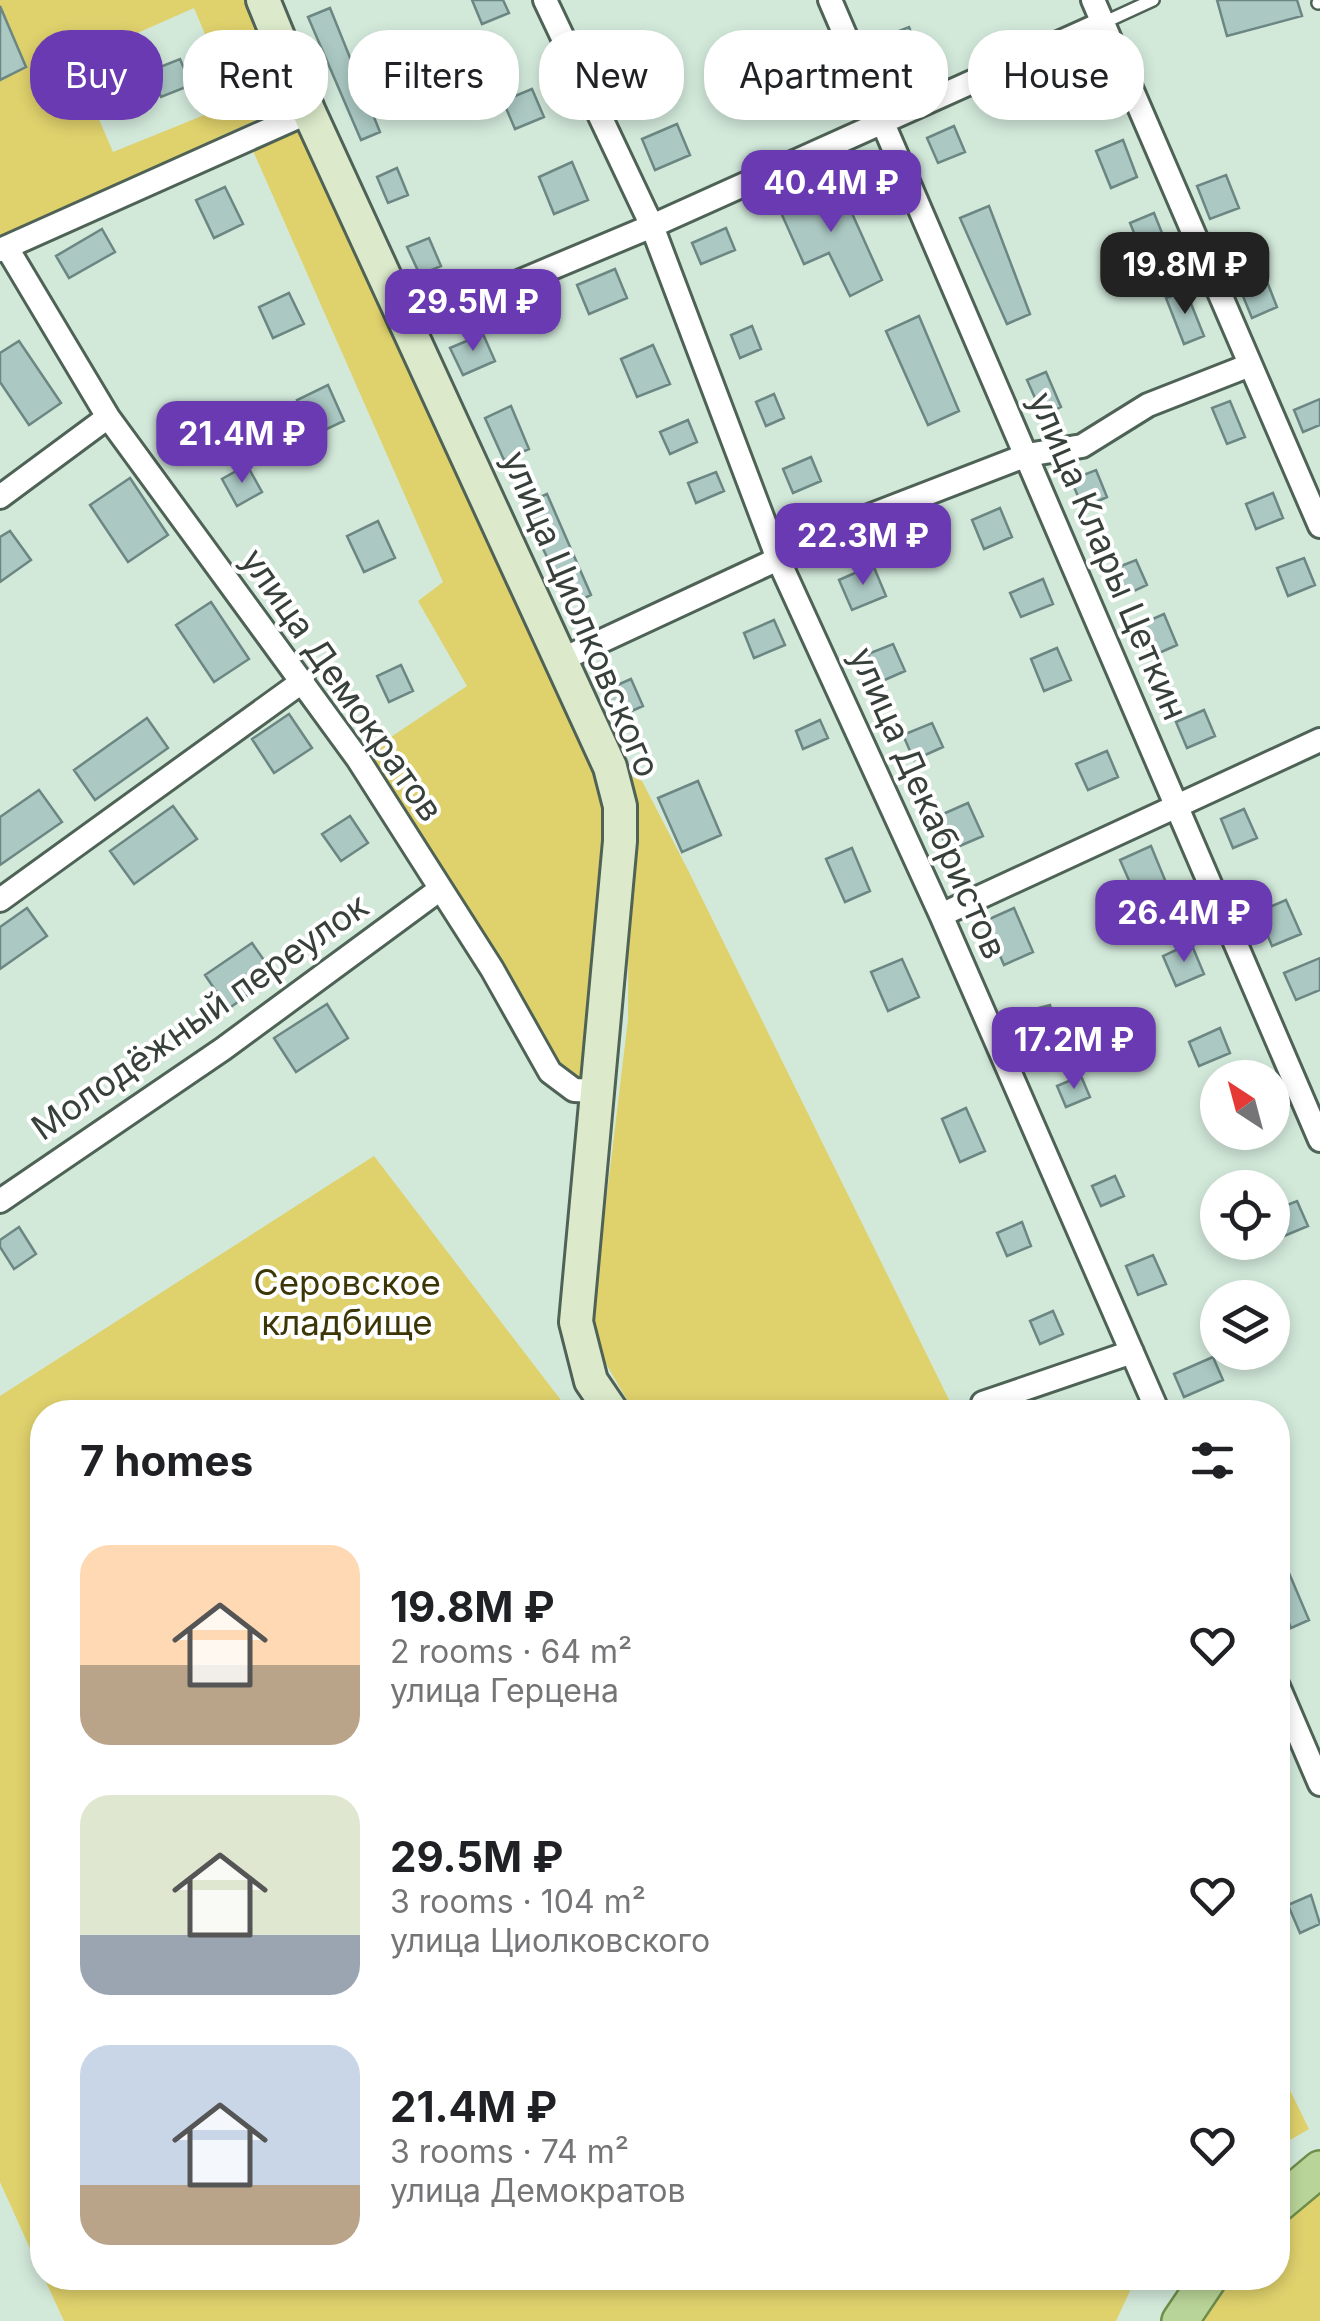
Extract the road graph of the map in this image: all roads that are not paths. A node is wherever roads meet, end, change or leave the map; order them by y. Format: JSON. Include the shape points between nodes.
{"nodes":[{"id":1,"x":263,"y":0,"type":"edge"},
{"id":2,"x":546,"y":0,"type":"edge"},
{"id":3,"x":830,"y":0,"type":"edge"},
{"id":4,"x":1093,"y":0,"type":"edge"},
{"id":5,"x":1153,"y":0,"type":"edge"},
{"id":6,"x":1103,"y":24,"type":"junction"},
{"id":7,"x":275,"y":30,"type":"edge"},
{"id":8,"x":291,"y":120,"type":"edge"},
{"id":9,"x":313,"y":120,"type":"edge"},
{"id":10,"x":881,"y":123,"type":"junction"},
{"id":11,"x":652,"y":226,"type":"junction"},
{"id":12,"x":4,"y":249,"type":"edge"},
{"id":13,"x":411,"y":328,"type":"junction"},
{"id":14,"x":1250,"y":365,"type":"junction"},
{"id":15,"x":108,"y":417,"type":"junction"},
{"id":16,"x":1027,"y":455,"type":"junction"},
{"id":17,"x":0,"y":497,"type":"edge"},
{"id":18,"x":1320,"y":526,"type":"edge"},
{"id":19,"x":778,"y":559,"type":"junction"},
{"id":20,"x":563,"y":659,"type":"junction"},
{"id":21,"x":303,"y":681,"type":"junction"},
{"id":22,"x":1320,"y":740,"type":"edge"},
{"id":23,"x":1177,"y":804,"type":"junction"},
{"id":24,"x":439,"y":890,"type":"junction"},
{"id":25,"x":0,"y":900,"type":"edge"},
{"id":26,"x":941,"y":915,"type":"junction"},
{"id":27,"x":596,"y":1091,"type":"junction"},
{"id":28,"x":1320,"y":1140,"type":"edge"},
{"id":29,"x":0,"y":1201,"type":"edge"},
{"id":30,"x":1132,"y":1352,"type":"junction"},
{"id":31,"x":603,"y":1400,"type":"edge"},
{"id":32,"x":990,"y":1400,"type":"edge"},
{"id":33,"x":1153,"y":1400,"type":"edge"},
{"id":34,"x":1290,"y":1714,"type":"edge"},
{"id":35,"x":1320,"y":1784,"type":"edge"},
{"id":36,"x":1320,"y":2169,"type":"edge"},
{"id":37,"x":1290,"y":2194,"type":"edge"},
{"id":38,"x":1201,"y":2290,"type":"edge"},
{"id":39,"x":1180,"y":2321,"type":"edge"}],
"edges":[{"from":1,"to":7,"type":"main road","name":"улица Циолковского"},
{"from":2,"to":11,"type":"street","name":"улица Декабристов"},
{"from":3,"to":10,"type":"street","name":"улица Клары Цеткин"},
{"from":4,"to":6,"type":"street"},
{"from":5,"to":6,"type":"lane"},
{"from":6,"to":10,"type":"street"},
{"from":6,"to":14,"type":"street"},
{"from":8,"to":12,"type":"street"},
{"from":9,"to":13,"type":"main road","name":"улица Циолковского"},
{"from":10,"to":11,"type":"street"},
{"from":10,"to":16,"type":"street","name":"улица Клары Цеткин"},
{"from":11,"to":13,"type":"street"},
{"from":11,"to":19,"type":"street","name":"улица Декабристов"},
{"from":12,"to":15,"type":"street","name":"улица Демократов"},
{"from":13,"to":20,"type":"main road","name":"улица Циолковского"},
{"from":14,"to":16,"type":"street","via":[[1148,405],[1082,446]]},
{"from":14,"to":18,"type":"street"},
{"from":15,"to":17,"type":"street"},
{"from":15,"to":21,"type":"street","name":"улица Демократов"},
{"from":16,"to":19,"type":"street","via":[[794,545]]},
{"from":16,"to":23,"type":"street","name":"улица Клары Цеткин"},
{"from":19,"to":20,"type":"street"},
{"from":19,"to":26,"type":"street","name":"улица Декабристов"},
{"from":20,"to":27,"type":"main road","name":"улица Циолковского","via":[[620,806]]},
{"from":21,"to":24,"type":"street","name":"улица Демократов"},
{"from":21,"to":25,"type":"street"},
{"from":22,"to":23,"type":"street"},
{"from":23,"to":26,"type":"street"},
{"from":23,"to":28,"type":"street","name":"улица Клары Цеткин"},
{"from":24,"to":27,"type":"street","name":"улица Демократов","via":[[550,1072],[574,1090]]},
{"from":24,"to":29,"type":"street","name":"Молодёжный переулок"},
{"from":26,"to":30,"type":"street","name":"улица Декабристов"},
{"from":27,"to":31,"type":"main road","name":"улица Циолковского","via":[[576,1322],[590,1381]]},
{"from":30,"to":32,"type":"street"},
{"from":30,"to":33,"type":"street","name":"улица Декабристов"},
{"from":34,"to":35,"type":"street"},
{"from":36,"to":37,"type":"main road"},
{"from":38,"to":39,"type":"main road"}]}
